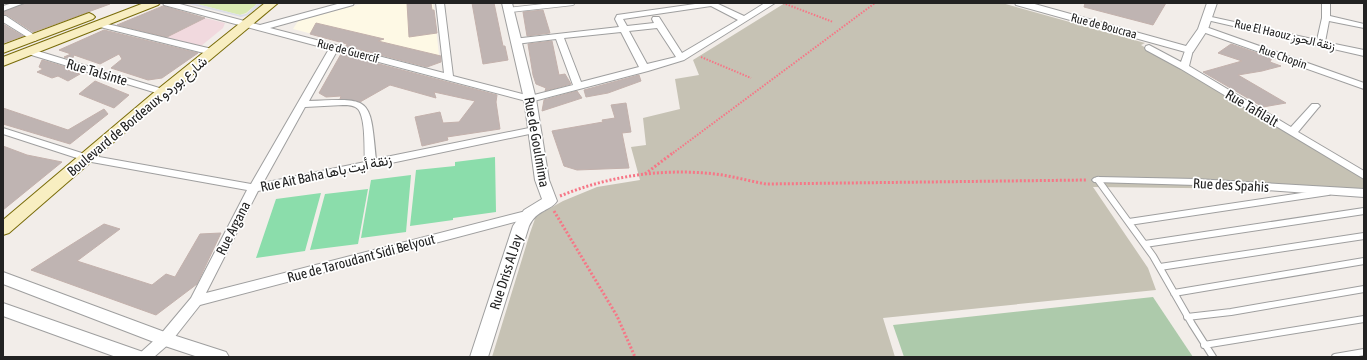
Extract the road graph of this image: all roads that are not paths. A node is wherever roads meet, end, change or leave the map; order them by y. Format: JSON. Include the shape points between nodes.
{"nodes":[{"id":1,"x":20,"y":3,"type":"edge"},
{"id":2,"x":124,"y":3,"type":"edge"},
{"id":3,"x":154,"y":3,"type":"edge"},
{"id":4,"x":167,"y":3,"type":"edge"},
{"id":5,"x":272,"y":3,"type":"edge"},
{"id":6,"x":350,"y":3,"type":"edge"},
{"id":7,"x":440,"y":3,"type":"edge"},
{"id":8,"x":572,"y":3,"type":"edge"},
{"id":9,"x":771,"y":3,"type":"edge"},
{"id":10,"x":1020,"y":3,"type":"edge"},
{"id":11,"x":1212,"y":3,"type":"edge"},
{"id":12,"x":1326,"y":3,"type":"edge"},
{"id":13,"x":711,"y":4,"type":"edge"},
{"id":14,"x":508,"y":7,"type":"edge"},
{"id":15,"x":3,"y":10,"type":"edge"},
{"id":16,"x":651,"y":12,"type":"junction"},
{"id":17,"x":3,"y":18,"type":"edge"},
{"id":18,"x":1206,"y":18,"type":"junction"},
{"id":19,"x":1326,"y":18,"type":"junction"},
{"id":20,"x":743,"y":20,"type":"junction"},
{"id":21,"x":99,"y":24,"type":"junction"},
{"id":22,"x":247,"y":24,"type":"junction"},
{"id":23,"x":659,"y":25,"type":"junction"},
{"id":24,"x":1364,"y":26,"type":"edge"},
{"id":25,"x":262,"y":27,"type":"junction"},
{"id":26,"x":1203,"y":28,"type":"junction"},
{"id":27,"x":624,"y":29,"type":"junction"},
{"id":28,"x":559,"y":36,"type":"junction"},
{"id":29,"x":35,"y":38,"type":"junction"},
{"id":30,"x":516,"y":41,"type":"junction"},
{"id":31,"x":1159,"y":42,"type":"junction"},
{"id":32,"x":1320,"y":43,"type":"junction"},
{"id":33,"x":334,"y":48,"type":"junction"},
{"id":34,"x":3,"y":49,"type":"edge"},
{"id":35,"x":1190,"y":50,"type":"junction"},
{"id":36,"x":31,"y":52,"type":"junction"},
{"id":37,"x":212,"y":52,"type":"junction"},
{"id":38,"x":1364,"y":53,"type":"edge"},
{"id":39,"x":685,"y":55,"type":"junction"},
{"id":40,"x":3,"y":62,"type":"edge"},
{"id":41,"x":1184,"y":67,"type":"junction"},
{"id":42,"x":645,"y":69,"type":"junction"},
{"id":43,"x":449,"y":76,"type":"junction"},
{"id":44,"x":578,"y":86,"type":"junction"},
{"id":45,"x":1364,"y":86,"type":"edge"},
{"id":46,"x":163,"y":92,"type":"junction"},
{"id":47,"x":530,"y":99,"type":"junction"},
{"id":48,"x":301,"y":104,"type":"junction"},
{"id":49,"x":1315,"y":106,"type":"dead end"},
{"id":50,"x":534,"y":130,"type":"junction"},
{"id":51,"x":3,"y":131,"type":"edge"},
{"id":52,"x":1292,"y":132,"type":"junction"},
{"id":53,"x":86,"y":158,"type":"junction"},
{"id":54,"x":371,"y":164,"type":"junction"},
{"id":55,"x":1364,"y":176,"type":"edge"},
{"id":56,"x":1098,"y":180,"type":"joint"},
{"id":57,"x":254,"y":188,"type":"junction"},
{"id":58,"x":1331,"y":191,"type":"junction"},
{"id":59,"x":1364,"y":193,"type":"edge"},
{"id":60,"x":1364,"y":211,"type":"edge"},
{"id":61,"x":526,"y":215,"type":"junction"},
{"id":62,"x":1129,"y":222,"type":"junction"},
{"id":63,"x":3,"y":229,"type":"edge"},
{"id":64,"x":1364,"y":236,"type":"edge"},
{"id":65,"x":1145,"y":244,"type":"junction"},
{"id":66,"x":1364,"y":261,"type":"edge"},
{"id":67,"x":1160,"y":267,"type":"junction"},
{"id":68,"x":3,"y":278,"type":"edge"},
{"id":69,"x":1364,"y":289,"type":"edge"},
{"id":70,"x":1174,"y":293,"type":"junction"},
{"id":71,"x":196,"y":301,"type":"junction"},
{"id":72,"x":3,"y":309,"type":"edge"},
{"id":73,"x":1186,"y":317,"type":"junction"},
{"id":74,"x":1364,"y":319,"type":"edge"},
{"id":75,"x":165,"y":339,"type":"junction"},
{"id":76,"x":1204,"y":345,"type":"junction"},
{"id":77,"x":1364,"y":352,"type":"edge"},
{"id":78,"x":137,"y":357,"type":"edge"},
{"id":79,"x":145,"y":357,"type":"edge"},
{"id":80,"x":220,"y":357,"type":"edge"},
{"id":81,"x":479,"y":357,"type":"edge"},
{"id":82,"x":1213,"y":357,"type":"edge"},
{"id":83,"x":1335,"y":357,"type":"edge"}],
"edges":[{"from":1,"to":15,"type":"street"},
{"from":2,"to":29,"type":"main road"},
{"from":3,"to":21,"type":"main road"},
{"from":4,"to":22,"type":"street","name":"Rue de Guercif"},
{"from":5,"to":22,"type":"main road","name":"Boulevard de Bordeaux شارع بوردو"},
{"from":6,"to":25,"type":"street"},
{"from":7,"to":43,"type":"street"},
{"from":8,"to":14,"type":"lane"},
{"from":9,"to":20,"type":"street"},
{"from":10,"to":31,"type":"street","name":"Rue de Boucraa"},
{"from":11,"to":18,"type":"street"},
{"from":12,"to":19,"type":"street"},
{"from":13,"to":16,"type":"street"},
{"from":13,"to":20,"type":"street"},
{"from":14,"to":30,"type":"street","name":"Rue de Goulmima"},
{"from":16,"to":23,"type":"street"},
{"from":16,"to":27,"type":"street","via":[[620,17]]},
{"from":17,"to":29,"type":"street"},
{"from":18,"to":26,"type":"street"},
{"from":18,"to":32,"type":"street","name":"Rue El Haouz زنقة الحوز"},
{"from":19,"to":24,"type":"street"},
{"from":19,"to":32,"type":"street"},
{"from":20,"to":39,"type":"street"},
{"from":21,"to":36,"type":"main road"},
{"from":21,"to":37,"type":"street"},
{"from":22,"to":25,"type":"street","name":"Rue de Guercif"},
{"from":22,"to":37,"type":"main road","name":"Boulevard de Bordeaux شارع بوردو"},
{"from":23,"to":27,"type":"street"},
{"from":23,"to":39,"type":"street"},
{"from":25,"to":33,"type":"street","name":"Rue de Guercif"},
{"from":26,"to":35,"type":"street"},
{"from":26,"to":45,"type":"street","name":"Rue Chopin"},
{"from":27,"to":28,"type":"street"},
{"from":27,"to":42,"type":"street"},
{"from":28,"to":30,"type":"street"},
{"from":28,"to":44,"type":"street"},
{"from":29,"to":34,"type":"main road"},
{"from":30,"to":47,"type":"street","name":"Rue de Goulmima"},
{"from":31,"to":35,"type":"street","name":"Rue de Boucraa"},
{"from":31,"to":41,"type":"street","name":"Rue Tafilalt","via":[[1149,48]]},
{"from":32,"to":38,"type":"street","name":"Rue El Haouz زنقة الحوز"},
{"from":33,"to":43,"type":"street","name":"Rue de Guercif"},
{"from":33,"to":48,"type":"street","name":"Rue Argana"},
{"from":35,"to":41,"type":"street"},
{"from":36,"to":40,"type":"main road"},
{"from":36,"to":46,"type":"street","name":"Rue Talsinte"},
{"from":37,"to":46,"type":"main road","name":"Boulevard de Bordeaux شارع بوردو"},
{"from":39,"to":42,"type":"street"},
{"from":41,"to":52,"type":"street","name":"Rue Tafilalt"},
{"from":42,"to":44,"type":"street"},
{"from":43,"to":47,"type":"street","name":"Rue de Guercif"},
{"from":44,"to":47,"type":"street"},
{"from":46,"to":53,"type":"main road","name":"Boulevard de Bordeaux شارع بوردو"},
{"from":47,"to":50,"type":"street","name":"Rue de Goulmima"},
{"from":48,"to":54,"type":"street","via":[[343,102],[355,103],[362,108],[368,119]]},
{"from":48,"to":57,"type":"street","name":"Rue Argana"},
{"from":49,"to":52,"type":"street"},
{"from":50,"to":54,"type":"street","name":"Rue Ait Baha زنقة أيت باها"},
{"from":50,"to":61,"type":"street","name":"Rue de Goulmima","via":[[542,180],[550,201],[534,208]]},
{"from":51,"to":53,"type":"street","name":"Rue Ait Baha زنقة أيت باها"},
{"from":52,"to":55,"type":"street","name":"Rue Tafilalt"},
{"from":53,"to":57,"type":"street","name":"Rue Ait Baha زنقة أيت باها"},
{"from":53,"to":63,"type":"main road","name":"Boulevard de Bordeaux شارع بوردو"},
{"from":54,"to":57,"type":"street","name":"Rue Ait Baha زنقة أيت باها"},
{"from":56,"to":58,"type":"street","name":"Rue des Spahis","via":[[1196,182]]},
{"from":56,"to":62,"type":"lane"},
{"from":57,"to":71,"type":"street","name":"Rue Argana"},
{"from":58,"to":59,"type":"street","name":"Rue des Spahis"},
{"from":58,"to":62,"type":"lane"},
{"from":60,"to":65,"type":"lane"},
{"from":61,"to":71,"type":"street","name":"Rue de Taroudant Sidi Belyout"},
{"from":61,"to":81,"type":"street","name":"Rue Driss Al Jay"},
{"from":62,"to":65,"type":"lane"},
{"from":64,"to":67,"type":"lane"},
{"from":65,"to":67,"type":"lane"},
{"from":66,"to":70,"type":"lane"},
{"from":67,"to":70,"type":"lane"},
{"from":68,"to":75,"type":"street"},
{"from":69,"to":73,"type":"lane","via":[[1231,312]]},
{"from":70,"to":73,"type":"lane"},
{"from":71,"to":75,"type":"street","name":"Rue Argana"},
{"from":72,"to":78,"type":"street"},
{"from":73,"to":76,"type":"lane"},
{"from":74,"to":76,"type":"lane"},
{"from":75,"to":79,"type":"street","name":"Rue Argana"},
{"from":75,"to":80,"type":"street"},
{"from":76,"to":82,"type":"lane"},
{"from":77,"to":83,"type":"lane"}]}
